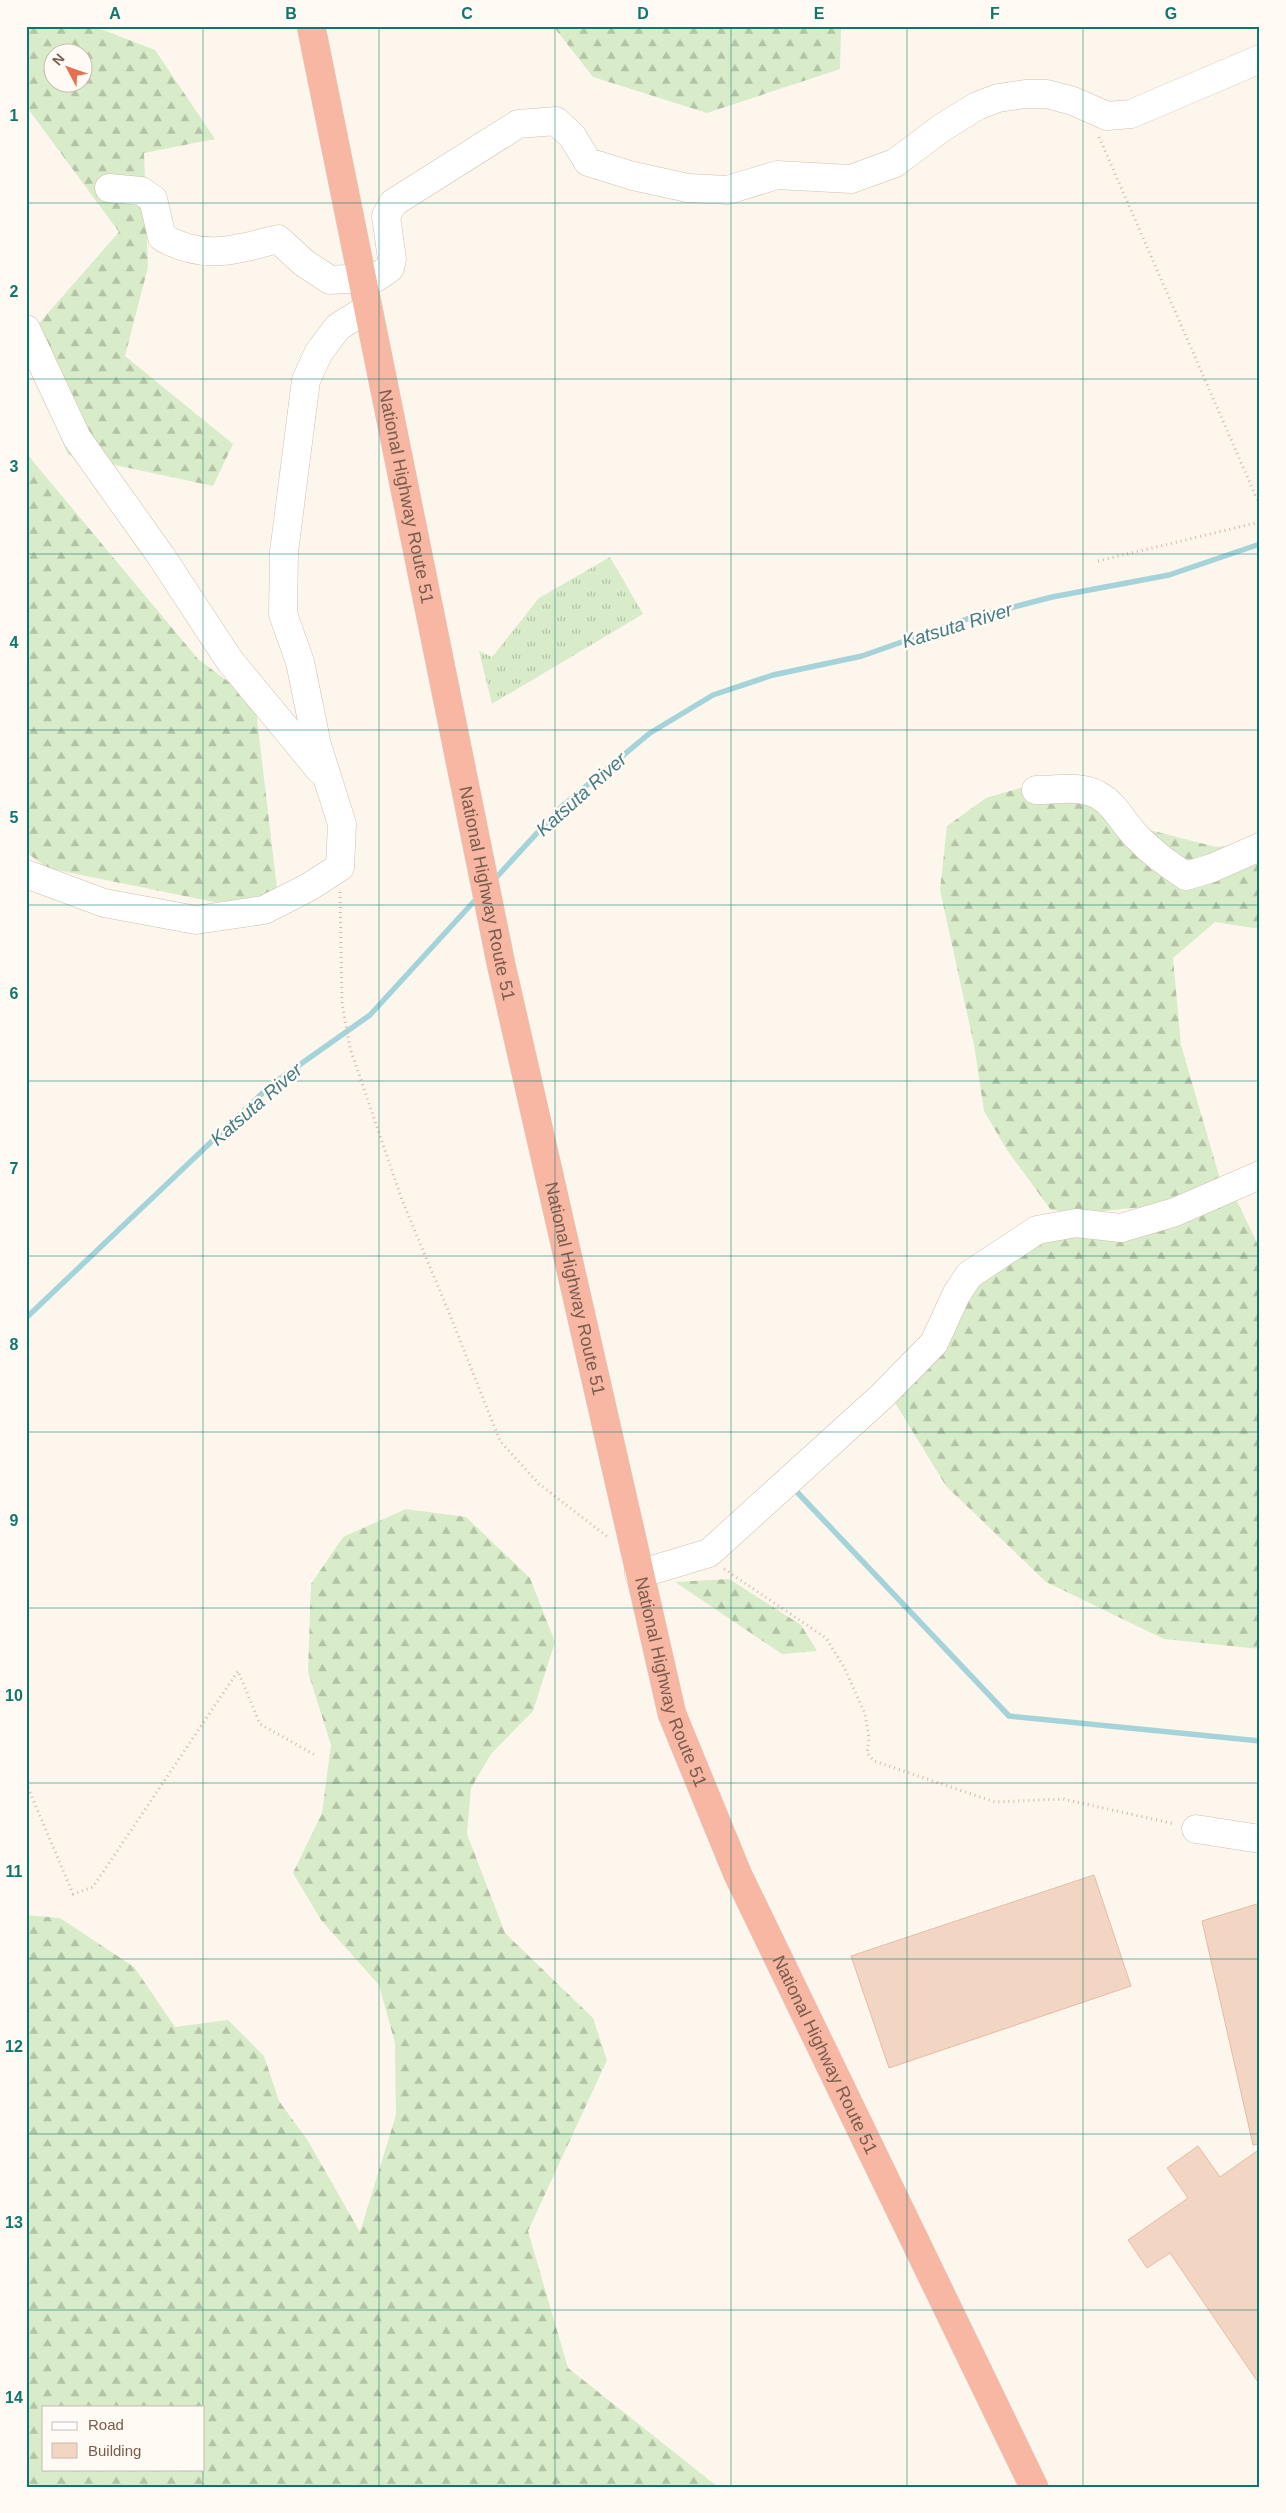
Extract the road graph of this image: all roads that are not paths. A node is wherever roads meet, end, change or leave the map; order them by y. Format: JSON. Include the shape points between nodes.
{"nodes":[{"id":1,"x":311,"y":26,"type":"edge"},
{"id":2,"x":1260,"y":59,"type":"edge"},
{"id":3,"x":109,"y":188,"type":"dead end"},
{"id":4,"x":363,"y":280,"type":"junction"},
{"id":5,"x":368,"y":308,"type":"junction"},
{"id":6,"x":26,"y":329,"type":"edge"},
{"id":7,"x":328,"y":778,"type":"junction"},
{"id":8,"x":1036,"y":790,"type":"dead end"},
{"id":9,"x":1260,"y":847,"type":"edge"},
{"id":10,"x":26,"y":874,"type":"edge"},
{"id":11,"x":1260,"y":1175,"type":"edge"},
{"id":12,"x":637,"y":1566,"type":"junction"},
{"id":13,"x":1196,"y":1829,"type":"road end"},
{"id":14,"x":1260,"y":1839,"type":"edge"},
{"id":15,"x":1034,"y":2487,"type":"edge"}],
"edges":[{"from":1,"to":4,"type":"highway","name":"National Highway Route 51"},
{"from":2,"to":4,"type":"street","via":[[1131,114],[1107,116],[1047,94],[998,98],[977,106],[943,127],[895,163],[851,179],[777,175],[728,190],[688,188],[597,165],[588,162],[572,136],[556,121],[518,124],[393,203],[386,216],[392,259],[390,268],[378,277]]},
{"from":3,"to":4,"type":"street","via":[[141,191],[153,199],[162,237],[177,246],[211,253],[278,239],[304,263],[330,280]]},
{"from":4,"to":5,"type":"highway","name":"National Highway Route 51"},
{"from":5,"to":7,"type":"street","via":[[338,327],[319,352],[306,380],[284,552],[282,614],[300,662],[317,745]]},
{"from":5,"to":12,"type":"highway","name":"National Highway Route 51","via":[[501,964]]},
{"from":6,"to":7,"type":"street","via":[[76,438],[161,556],[230,660]]},
{"from":7,"to":10,"type":"street","via":[[342,824],[340,867],[264,910],[196,920],[104,903]]},
{"from":8,"to":9,"type":"street","via":[[1079,790],[1097,794],[1110,803],[1136,836],[1163,861],[1186,876]]},
{"from":11,"to":12,"type":"street","via":[[1175,1212],[1121,1228],[1076,1223],[1036,1230],[969,1275],[934,1343],[882,1396],[710,1553]]},
{"from":12,"to":15,"type":"highway","name":"National Highway Route 51","via":[[672,1714],[738,1875]]},
{"from":13,"to":14,"type":"street"}]}
